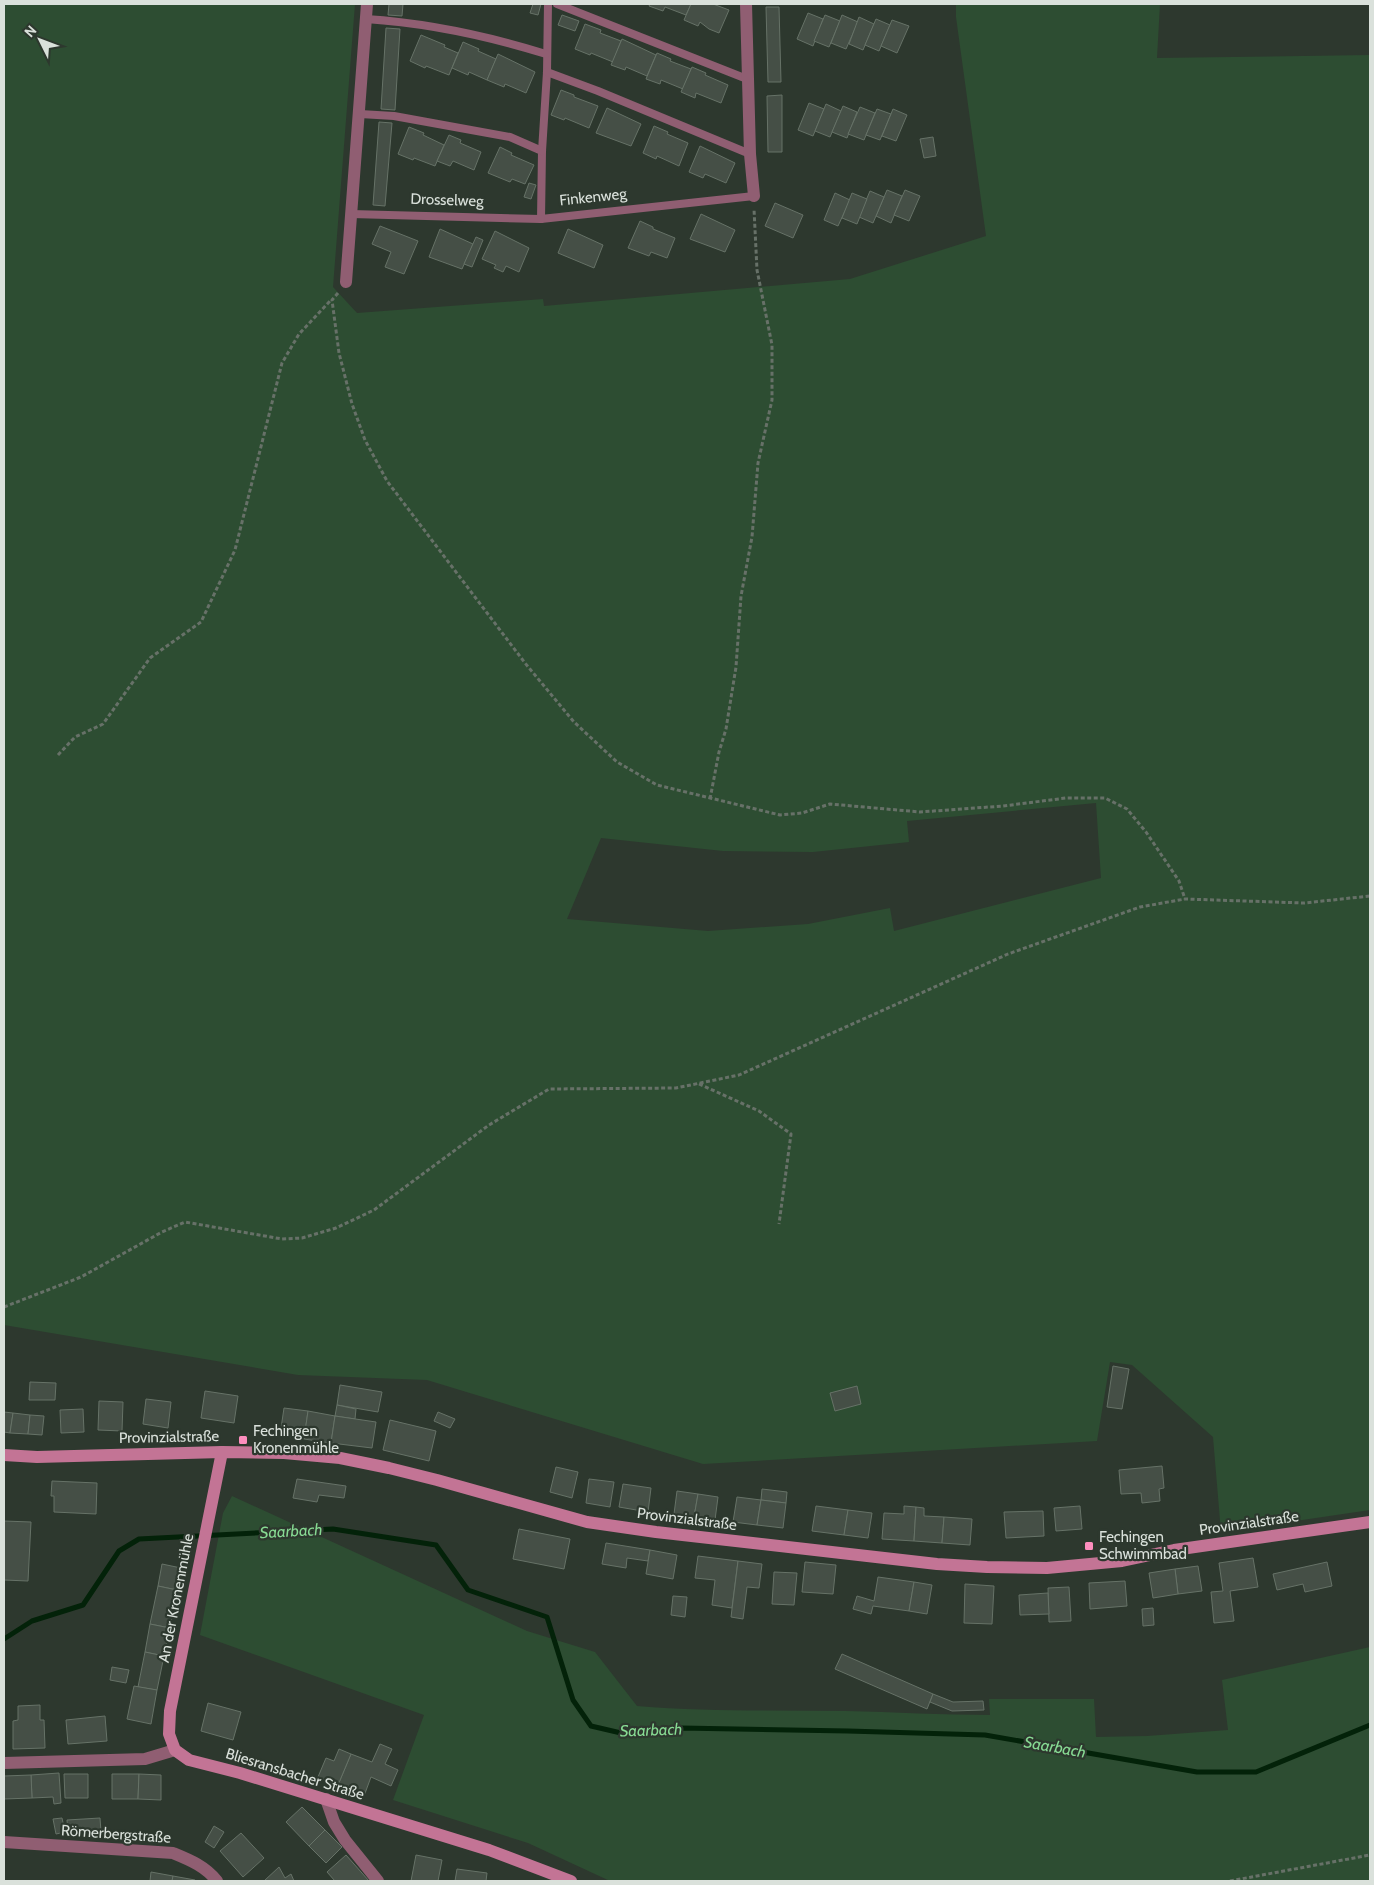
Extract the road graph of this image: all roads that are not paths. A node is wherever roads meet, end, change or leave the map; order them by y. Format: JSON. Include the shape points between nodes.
{"nodes":[{"id":1,"x":367,"y":4,"type":"edge"},
{"id":2,"x":548,"y":4,"type":"edge"},
{"id":3,"x":557,"y":4,"type":"edge"},
{"id":4,"x":746,"y":4,"type":"edge"},
{"id":5,"x":366,"y":19,"type":"junction"},
{"id":6,"x":546,"y":54,"type":"junction"},
{"id":7,"x":547,"y":72,"type":"junction"},
{"id":8,"x":747,"y":79,"type":"junction"},
{"id":9,"x":360,"y":114,"type":"junction"},
{"id":10,"x":542,"y":151,"type":"junction"},
{"id":11,"x":750,"y":154,"type":"junction"},
{"id":12,"x":754,"y":196,"type":"joint"},
{"id":13,"x":351,"y":214,"type":"junction"},
{"id":14,"x":541,"y":219,"type":"junction"},
{"id":15,"x":346,"y":282,"type":"road end"},
{"id":16,"x":222,"y":1452,"type":"junction"},
{"id":17,"x":4,"y":1455,"type":"edge"},
{"id":18,"x":1370,"y":1522,"type":"edge"},
{"id":19,"x":175,"y":1750,"type":"junction"},
{"id":20,"x":4,"y":1763,"type":"edge"},
{"id":21,"x":326,"y":1799,"type":"junction"},
{"id":22,"x":4,"y":1842,"type":"edge"},
{"id":23,"x":217,"y":1881,"type":"edge"},
{"id":24,"x":378,"y":1881,"type":"edge"},
{"id":25,"x":571,"y":1881,"type":"edge"}],
"edges":[{"from":1,"to":5,"type":"street"},
{"from":2,"to":6,"type":"lane","name":"Finkenweg"},
{"from":3,"to":8,"type":"lane"},
{"from":4,"to":8,"type":"street"},
{"from":5,"to":6,"type":"lane","via":[[401,21],[493,39]]},
{"from":5,"to":9,"type":"street"},
{"from":6,"to":7,"type":"lane","name":"Finkenweg"},
{"from":7,"to":10,"type":"lane","name":"Finkenweg"},
{"from":7,"to":11,"type":"lane"},
{"from":8,"to":11,"type":"street"},
{"from":9,"to":10,"type":"lane","via":[[394,116],[510,137]]},
{"from":9,"to":13,"type":"street"},
{"from":10,"to":14,"type":"lane","name":"Finkenweg"},
{"from":11,"to":12,"type":"street"},
{"from":12,"to":14,"type":"lane","name":"Finkenweg"},
{"from":13,"to":14,"type":"lane","name":"Drosselweg"},
{"from":13,"to":15,"type":"street"},
{"from":16,"to":17,"type":"main road","name":"Provinzialstraße"},
{"from":16,"to":18,"type":"main road","name":"Provinzialstraße","via":[[340,1458],[418,1475],[587,1522],[979,1567],[1046,1568],[1122,1560]]},
{"from":16,"to":19,"type":"main road","name":"An der Kronenmühle","via":[[170,1711],[169,1734]]},
{"from":19,"to":20,"type":"street","via":[[145,1759]]},
{"from":19,"to":21,"type":"main road","name":"Bliesransbacher Straße","via":[[189,1760]]},
{"from":21,"to":24,"type":"street","via":[[345,1840]]},
{"from":21,"to":25,"type":"main road","name":"Bliesransbacher Straße","via":[[489,1850]]},
{"from":22,"to":23,"type":"street","name":"Römerbergstraße","via":[[173,1853],[196,1862]]}]}
